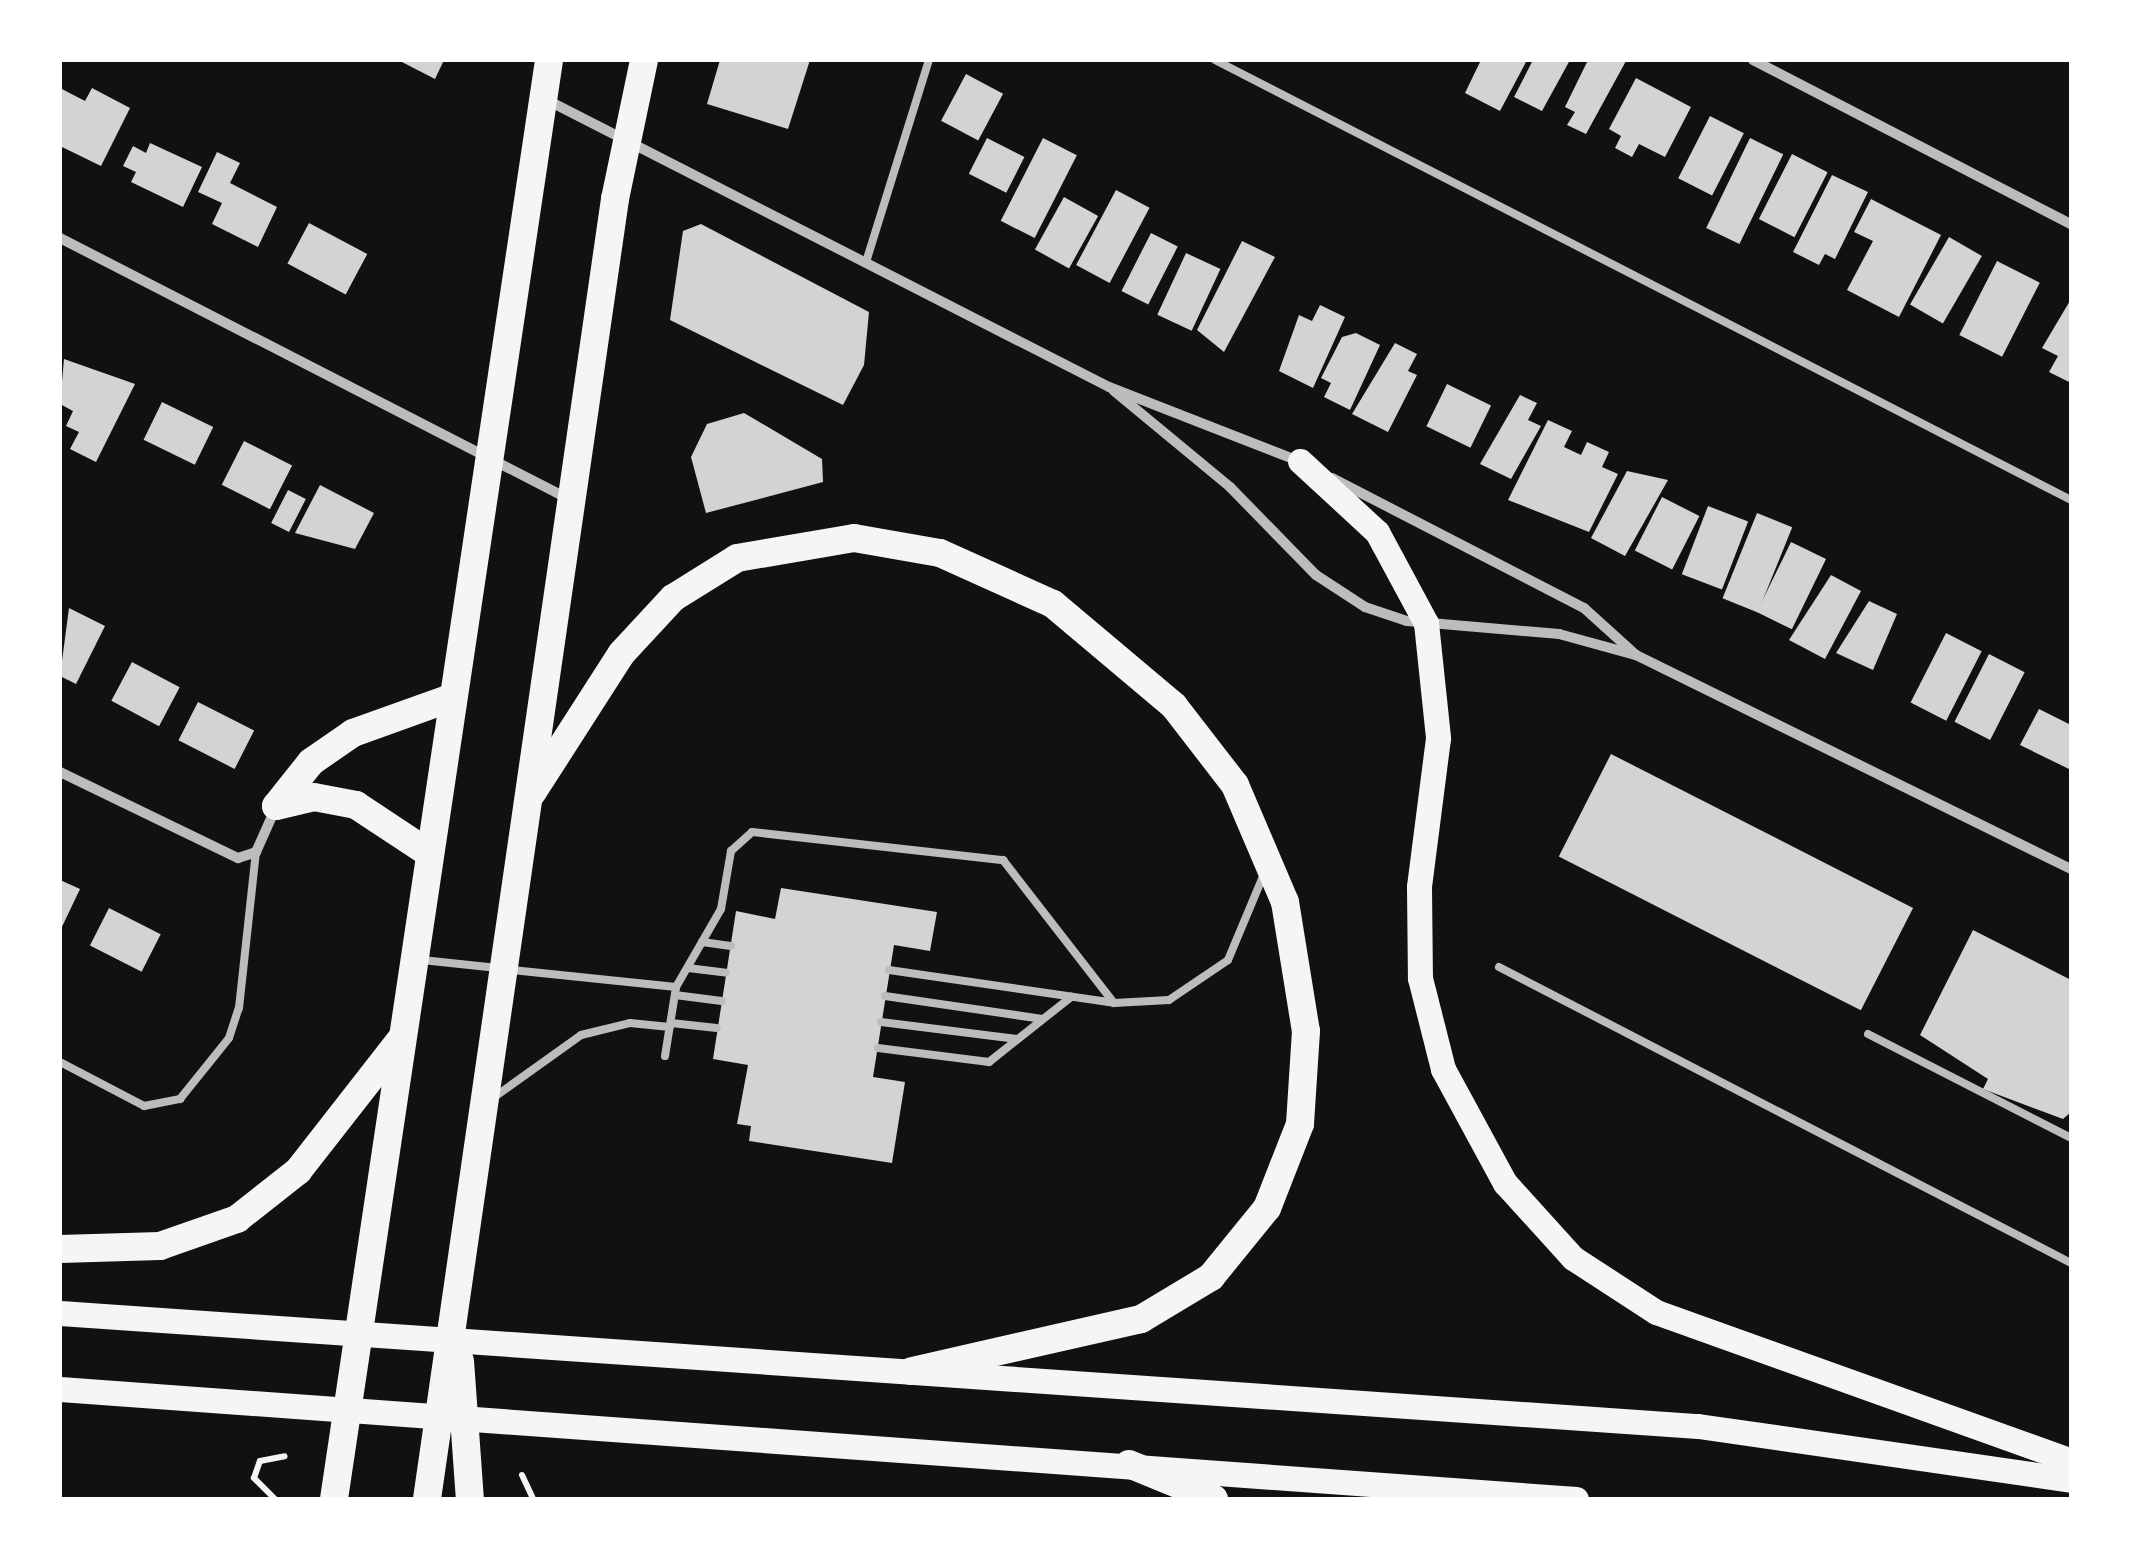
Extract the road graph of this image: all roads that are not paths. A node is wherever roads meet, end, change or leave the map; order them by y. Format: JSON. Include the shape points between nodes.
{"nodes":[{"id":1,"x":549,"y":60,"type":"edge"},
{"id":2,"x":644,"y":60,"type":"edge"},
{"id":3,"x":929,"y":60,"type":"edge"},
{"id":4,"x":1215,"y":60,"type":"edge"},
{"id":5,"x":1753,"y":60,"type":"edge"},
{"id":6,"x":540,"y":97,"type":"junction"},
{"id":7,"x":625,"y":140,"type":"junction"},
{"id":8,"x":2071,"y":224,"type":"edge"},
{"id":9,"x":60,"y":238,"type":"edge"},
{"id":10,"x":866,"y":262,"type":"junction"},
{"id":11,"x":1109,"y":386,"type":"junction"},
{"id":12,"x":485,"y":457,"type":"junction"},
{"id":13,"x":1300,"y":461,"type":"junction"},
{"id":14,"x":572,"y":500,"type":"junction"},
{"id":15,"x":2071,"y":500,"type":"edge"},
{"id":16,"x":1426,"y":623,"type":"junction"},
{"id":17,"x":1636,"y":655,"type":"junction"},
{"id":18,"x":451,"y":698,"type":"junction"},
{"id":19,"x":60,"y":772,"type":"edge"},
{"id":20,"x":532,"y":793,"type":"junction"},
{"id":21,"x":276,"y":806,"type":"junction"},
{"id":22,"x":1270,"y":850,"type":"junction"},
{"id":23,"x":256,"y":852,"type":"junction"},
{"id":24,"x":427,"y":852,"type":"junction"},
{"id":25,"x":2071,"y":869,"type":"edge"},
{"id":26,"x":702,"y":942,"type":"junction"},
{"id":27,"x":731,"y":946,"type":"dead end"},
{"id":28,"x":413,"y":960,"type":"junction"},
{"id":29,"x":688,"y":968,"type":"junction"},
{"id":30,"x":1498,"y":968,"type":"dead end"},
{"id":31,"x":507,"y":969,"type":"junction"},
{"id":32,"x":890,"y":970,"type":"dead end"},
{"id":33,"x":726,"y":973,"type":"dead end"},
{"id":34,"x":676,"y":991,"type":"junction"},
{"id":35,"x":886,"y":996,"type":"dead end"},
{"id":36,"x":1071,"y":997,"type":"junction"},
{"id":37,"x":722,"y":1002,"type":"dead end"},
{"id":38,"x":1114,"y":1003,"type":"junction"},
{"id":39,"x":1042,"y":1019,"type":"junction"},
{"id":40,"x":881,"y":1022,"type":"dead end"},
{"id":41,"x":671,"y":1025,"type":"junction"},
{"id":42,"x":718,"y":1028,"type":"dead end"},
{"id":43,"x":1868,"y":1034,"type":"dead end"},
{"id":44,"x":402,"y":1038,"type":"junction"},
{"id":45,"x":1016,"y":1039,"type":"junction"},
{"id":46,"x":878,"y":1048,"type":"dead end"},
{"id":47,"x":666,"y":1056,"type":"dead end"},
{"id":48,"x":60,"y":1062,"type":"edge"},
{"id":49,"x":486,"y":1104,"type":"junction"},
{"id":50,"x":2071,"y":1138,"type":"edge"},
{"id":51,"x":60,"y":1249,"type":"edge"},
{"id":52,"x":2071,"y":1263,"type":"edge"},
{"id":53,"x":456,"y":1308,"type":"junction"},
{"id":54,"x":60,"y":1313,"type":"edge"},
{"id":55,"x":912,"y":1370,"type":"junction"},
{"id":56,"x":60,"y":1389,"type":"edge"},
{"id":57,"x":2071,"y":1461,"type":"edge"},
{"id":58,"x":1130,"y":1464,"type":"junction"},
{"id":59,"x":2071,"y":1480,"type":"edge"},
{"id":60,"x":334,"y":1499,"type":"edge"},
{"id":61,"x":427,"y":1499,"type":"edge"},
{"id":62,"x":470,"y":1499,"type":"edge"},
{"id":63,"x":1214,"y":1499,"type":"edge"},
{"id":64,"x":1576,"y":1499,"type":"edge"}],
"edges":[{"from":1,"to":6,"type":"highway"},
{"from":2,"to":7,"type":"highway"},
{"from":3,"to":10,"type":"lane"},
{"from":4,"to":15,"type":"lane"},
{"from":5,"to":8,"type":"street"},
{"from":6,"to":7,"type":"street"},
{"from":6,"to":12,"type":"highway"},
{"from":7,"to":10,"type":"street"},
{"from":7,"to":14,"type":"highway"},
{"from":9,"to":12,"type":"street"},
{"from":10,"to":11,"type":"street"},
{"from":11,"to":13,"type":"street"},
{"from":11,"to":16,"type":"street","via":[[1335,590],[1378,613]]},
{"from":12,"to":14,"type":"street"},
{"from":12,"to":18,"type":"highway"},
{"from":13,"to":16,"type":"main road","via":[[1378,532]]},
{"from":13,"to":17,"type":"street","via":[[1584,608]]},
{"from":14,"to":20,"type":"highway"},
{"from":16,"to":17,"type":"street","via":[[1525,628]]},
{"from":16,"to":57,"type":"main road","via":[[1438,710],[1420,887],[1420,978],[1456,1100],[1515,1197],[1587,1269],[1656,1312]]},
{"from":17,"to":25,"type":"street"},
{"from":18,"to":21,"type":"highway","via":[[353,733],[311,762]]},
{"from":18,"to":24,"type":"highway"},
{"from":19,"to":23,"type":"street","via":[[221,855]]},
{"from":20,"to":22,"type":"highway","via":[[622,653],[673,598],[737,558],[854,538],[979,566],[1095,633],[1208,745]]},
{"from":20,"to":31,"type":"highway"},
{"from":21,"to":23,"type":"street"},
{"from":21,"to":24,"type":"highway","via":[[314,797],[356,805]]},
{"from":22,"to":38,"type":"lane","via":[[1246,930],[1216,972],[1169,1000]]},
{"from":22,"to":55,"type":"highway","via":[[1296,949],[1305,1079],[1286,1169],[1242,1247],[1141,1319]]},
{"from":23,"to":48,"type":"lane","via":[[239,1008],[219,1052],[180,1099],[144,1106]]},
{"from":24,"to":28,"type":"highway"},
{"from":26,"to":27,"type":"lane"},
{"from":26,"to":29,"type":"lane"},
{"from":26,"to":38,"type":"lane","via":[[721,909],[731,851],[752,832],[1003,860]]},
{"from":28,"to":31,"type":"lane"},
{"from":28,"to":44,"type":"highway"},
{"from":29,"to":33,"type":"lane"},
{"from":29,"to":34,"type":"lane"},
{"from":30,"to":52,"type":"lane"},
{"from":31,"to":34,"type":"lane"},
{"from":31,"to":49,"type":"highway"},
{"from":32,"to":36,"type":"lane"},
{"from":34,"to":37,"type":"lane"},
{"from":34,"to":41,"type":"lane"},
{"from":35,"to":39,"type":"lane"},
{"from":36,"to":38,"type":"lane"},
{"from":36,"to":39,"type":"lane"},
{"from":39,"to":45,"type":"lane"},
{"from":40,"to":45,"type":"lane"},
{"from":41,"to":42,"type":"lane"},
{"from":41,"to":47,"type":"lane"},
{"from":41,"to":49,"type":"lane","via":[[630,1023],[581,1035]]},
{"from":43,"to":50,"type":"lane"},
{"from":44,"to":51,"type":"highway","via":[[298,1171],[236,1218],[160,1246]]},
{"from":44,"to":60,"type":"highway"},
{"from":45,"to":46,"type":"lane","via":[[989,1062]]},
{"from":49,"to":53,"type":"highway"},
{"from":53,"to":61,"type":"highway"},
{"from":53,"to":62,"type":"highway"},
{"from":54,"to":55,"type":"main road"},
{"from":55,"to":59,"type":"main road","via":[[1698,1426]]},
{"from":56,"to":58,"type":"main road"},
{"from":58,"to":63,"type":"highway"},
{"from":58,"to":64,"type":"main road"}]}
